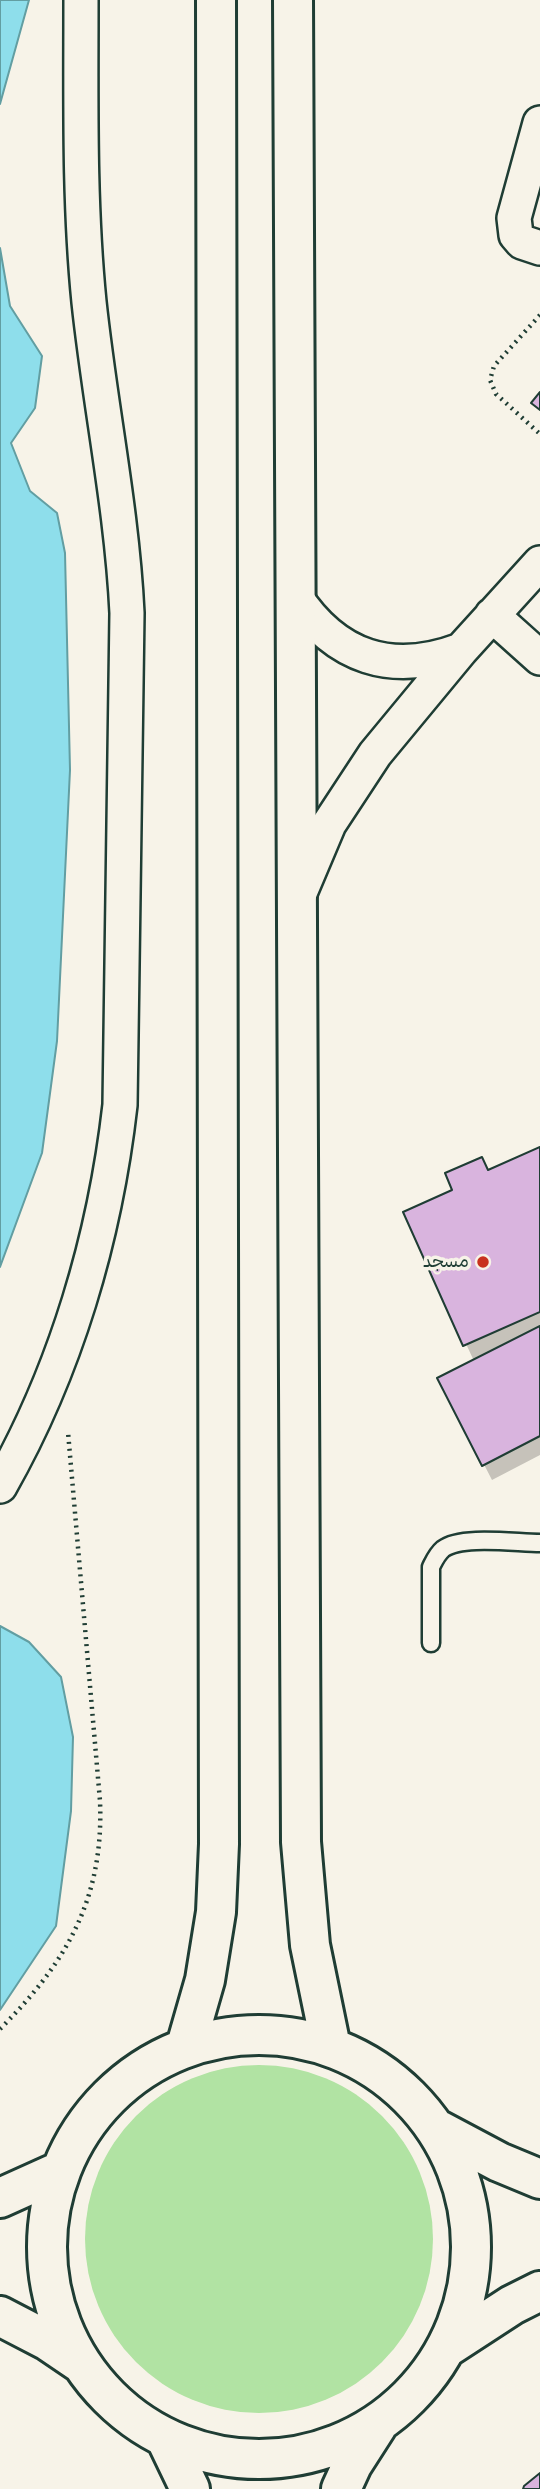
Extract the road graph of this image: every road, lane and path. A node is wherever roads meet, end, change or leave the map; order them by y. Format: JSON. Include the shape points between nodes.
{"nodes":[{"id":1,"x":80,"y":0,"type":"edge"},
{"id":2,"x":216,"y":0,"type":"edge"},
{"id":3,"x":293,"y":0,"type":"edge"},
{"id":4,"x":540,"y":123,"type":"edge"},
{"id":5,"x":540,"y":248,"type":"edge"},
{"id":6,"x":540,"y":315,"type":"edge"},
{"id":7,"x":540,"y":434,"type":"edge"},
{"id":8,"x":540,"y":563,"type":"edge"},
{"id":9,"x":295,"y":596,"type":"junction"},
{"id":10,"x":492,"y":615,"type":"junction"},
{"id":11,"x":461,"y":650,"type":"junction"},
{"id":12,"x":540,"y":658,"type":"edge"},
{"id":13,"x":297,"y":901,"type":"junction"},
{"id":14,"x":67,"y":1424,"type":"dead end"},
{"id":15,"x":0,"y":1486,"type":"edge"},
{"id":16,"x":540,"y":1543,"type":"edge"},
{"id":17,"x":431,"y":1643,"type":"dead end"},
{"id":18,"x":0,"y":2029,"type":"edge"},
{"id":19,"x":186,"y":2046,"type":"junction"},
{"id":20,"x":331,"y":2047,"type":"junction"},
{"id":21,"x":435,"y":2128,"type":"junction"},
{"id":22,"x":61,"y":2171,"type":"junction"},
{"id":23,"x":540,"y":2179,"type":"edge"},
{"id":24,"x":0,"y":2197,"type":"edge"},
{"id":25,"x":540,"y":2291,"type":"edge"},
{"id":26,"x":0,"y":2316,"type":"edge"},
{"id":27,"x":446,"y":2348,"type":"junction"},
{"id":28,"x":82,"y":2364,"type":"junction"},
{"id":29,"x":378,"y":2424,"type":"junction"},
{"id":30,"x":166,"y":2439,"type":"junction"},
{"id":31,"x":190,"y":2489,"type":"edge"},
{"id":32,"x":341,"y":2489,"type":"edge"}],
"edges":[{"from":1,"to":15,"type":"street","via":[[83,222],[127,613],[120,1105],[102,1217],[84,1286],[41,1406]]},
{"from":2,"to":19,"type":"street","via":[[219,1844],[216,1912]]},
{"from":3,"to":9,"type":"street"},
{"from":4,"to":5,"type":"street","via":[[514,218],[522,242]]},
{"from":6,"to":7,"type":"path","via":[[494,366],[490,380],[496,394]]},
{"from":8,"to":10,"type":"street"},
{"from":9,"to":11,"type":"street","via":[[325,633],[367,657],[415,662]]},
{"from":9,"to":13,"type":"street"},
{"from":10,"to":11,"type":"street"},
{"from":10,"to":12,"type":"street"},
{"from":11,"to":13,"type":"street","via":[[351,788],[329,824]]},
{"from":13,"to":20,"type":"street","via":[[301,1842],[310,1945]]},
{"from":14,"to":18,"type":"path","via":[[100,1801],[99,1855],[86,1907],[72,1937],[55,1965]]},
{"from":16,"to":17,"type":"lane","via":[[466,1542],[444,1548],[431,1567]]},
{"from":19,"to":20,"type":"street","via":[[215,2038],[274,2034]]},
{"from":19,"to":22,"type":"street","via":[[133,2075],[110,2095],[73,2144]]},
{"from":20,"to":21,"type":"street","via":[[389,2079]]},
{"from":21,"to":23,"type":"street"},
{"from":21,"to":27,"type":"street","via":[[463,2188],[470,2231],[468,2286]]},
{"from":22,"to":24,"type":"street"},
{"from":22,"to":28,"type":"street","via":[[52,2199],[47,2255],[57,2312]]},
{"from":25,"to":27,"type":"street"},
{"from":26,"to":28,"type":"street"},
{"from":27,"to":29,"type":"street","via":[[428,2377]]},
{"from":28,"to":30,"type":"street","via":[[105,2394]]},
{"from":29,"to":30,"type":"street","via":[[349,2441],[304,2456],[258,2460],[211,2455]]},
{"from":29,"to":32,"type":"street"},
{"from":30,"to":31,"type":"street"}]}
